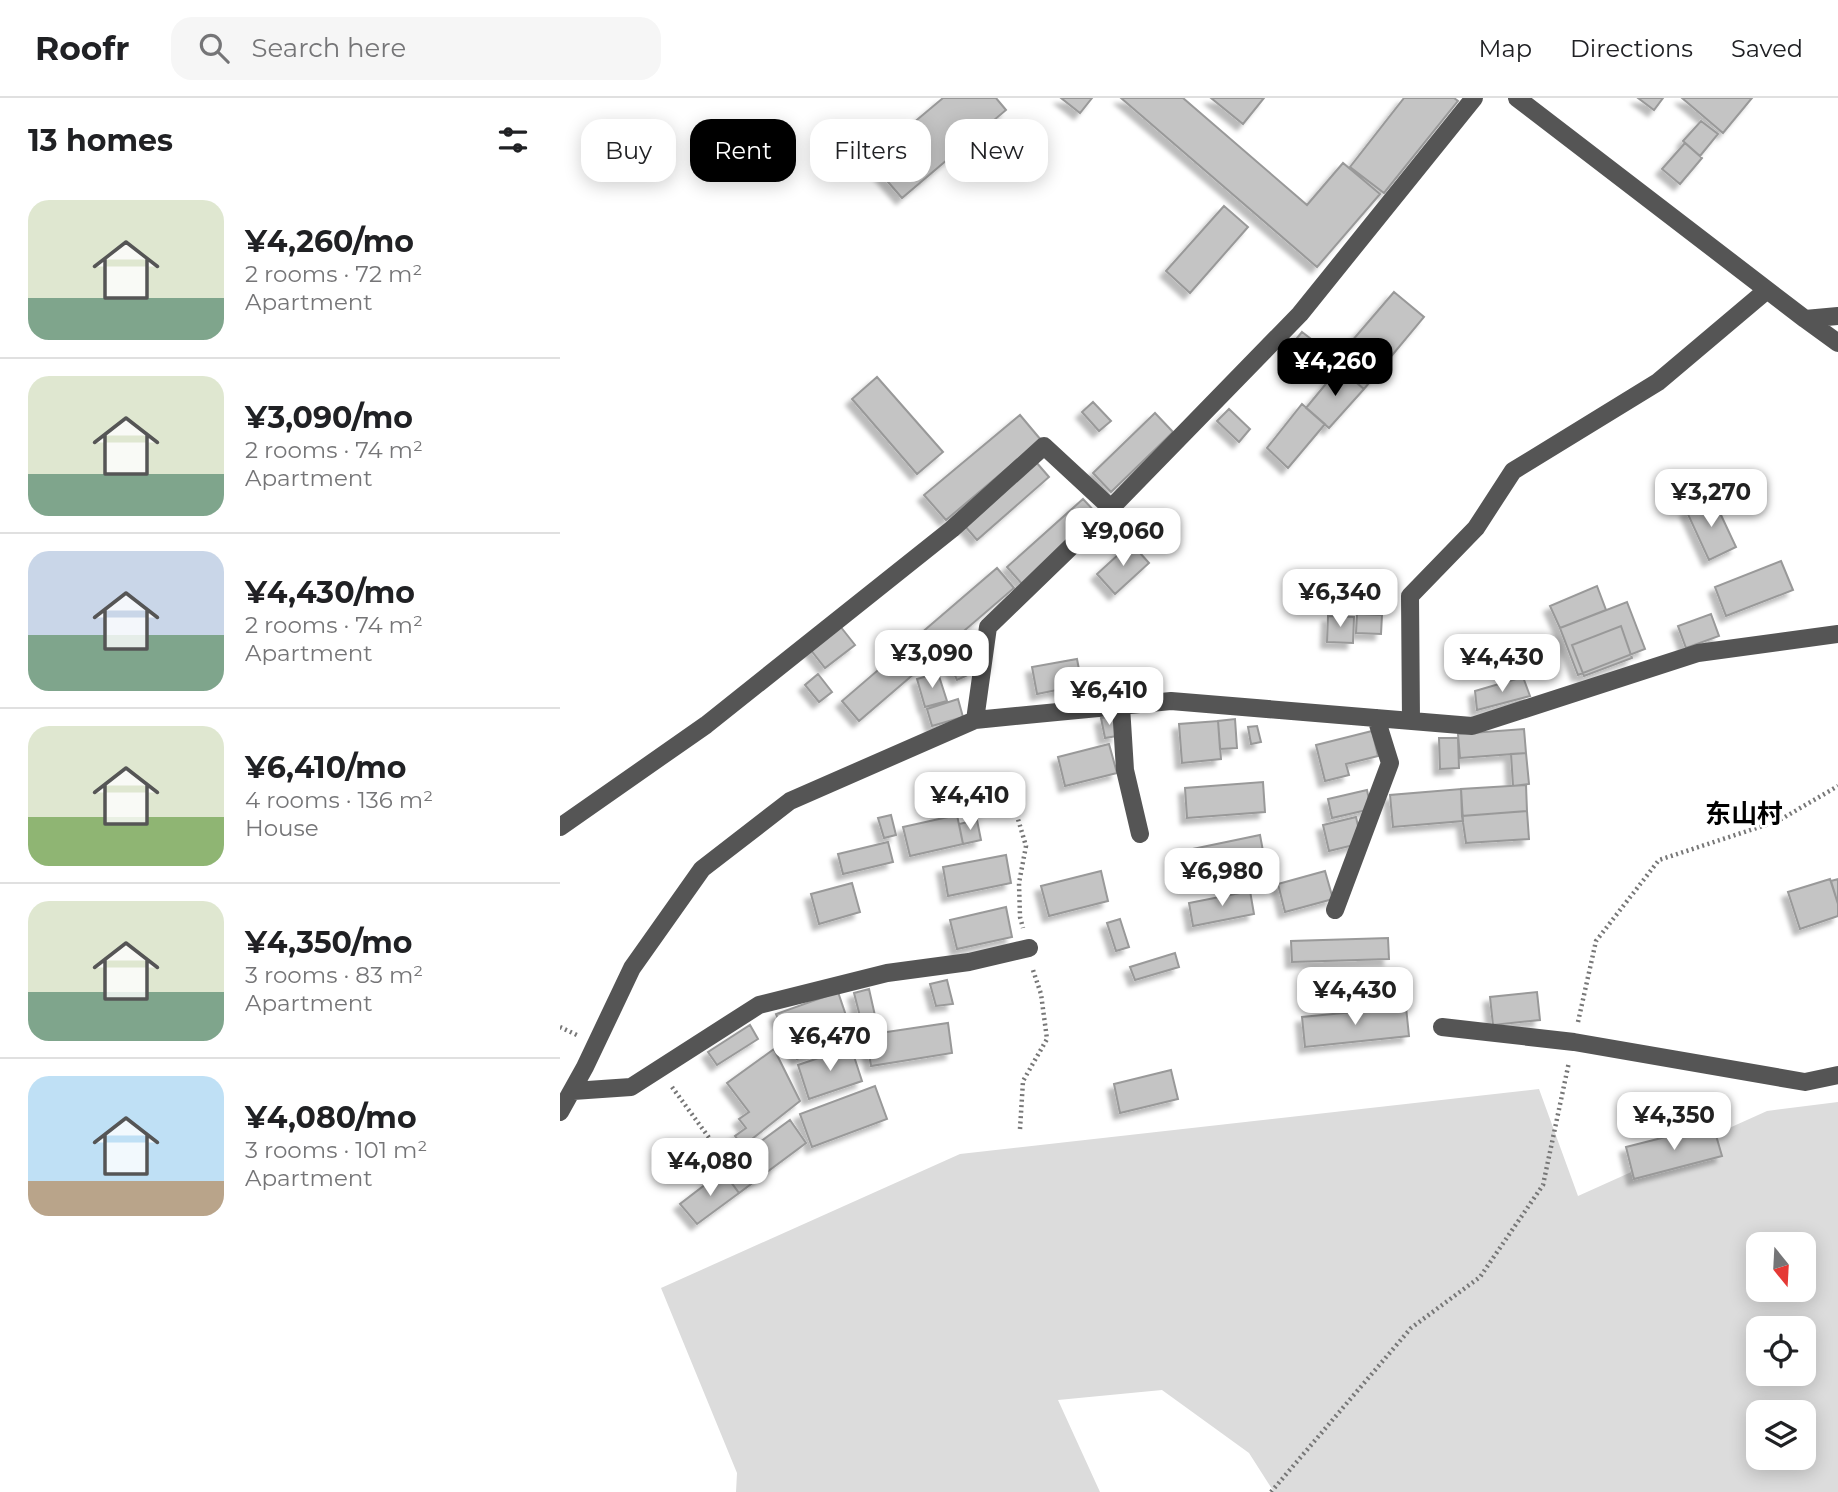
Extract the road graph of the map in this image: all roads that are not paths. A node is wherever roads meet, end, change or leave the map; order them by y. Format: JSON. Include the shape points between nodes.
{"nodes":[{"id":1,"x":1474,"y":98,"type":"edge"},
{"id":2,"x":1517,"y":98,"type":"edge"},
{"id":3,"x":1767,"y":289,"type":"junction"},
{"id":4,"x":1838,"y":316,"type":"edge"},
{"id":5,"x":1805,"y":318,"type":"junction"},
{"id":6,"x":1838,"y":343,"type":"edge"},
{"id":7,"x":1111,"y":508,"type":"junction"},
{"id":8,"x":1838,"y":634,"type":"edge"},
{"id":9,"x":1121,"y":706,"type":"junction"},
{"id":10,"x":1376,"y":718,"type":"junction"},
{"id":11,"x":975,"y":720,"type":"junction"},
{"id":12,"x":1411,"y":721,"type":"junction"},
{"id":13,"x":560,"y":827,"type":"edge"},
{"id":14,"x":1140,"y":834,"type":"dead end"},
{"id":15,"x":1335,"y":910,"type":"dead end"},
{"id":16,"x":1029,"y":948,"type":"dead end"},
{"id":17,"x":1442,"y":1027,"type":"dead end"},
{"id":18,"x":1838,"y":1075,"type":"edge"},
{"id":19,"x":573,"y":1091,"type":"junction"},
{"id":20,"x":560,"y":1112,"type":"edge"}],
"edges":[{"from":1,"to":7,"type":"street","via":[[1300,314]]},
{"from":2,"to":3,"type":"street"},
{"from":3,"to":5,"type":"street"},
{"from":3,"to":12,"type":"street","via":[[1658,382],[1513,471],[1476,528],[1410,596]]},
{"from":4,"to":5,"type":"street"},
{"from":5,"to":6,"type":"street"},
{"from":7,"to":11,"type":"street","via":[[988,627]]},
{"from":7,"to":13,"type":"street","via":[[1044,446],[952,529],[716,717]]},
{"from":8,"to":12,"type":"street","via":[[1698,653],[1472,726]]},
{"from":9,"to":10,"type":"street","via":[[1171,701]]},
{"from":9,"to":11,"type":"street"},
{"from":9,"to":14,"type":"street","via":[[1125,769]]},
{"from":10,"to":12,"type":"street"},
{"from":10,"to":15,"type":"street","via":[[1390,763]]},
{"from":11,"to":19,"type":"street","via":[[790,801],[702,869],[632,968]]},
{"from":16,"to":19,"type":"street","via":[[887,973],[759,1005],[631,1087]]},
{"from":17,"to":18,"type":"street","via":[[1574,1042],[1805,1082]]},
{"from":19,"to":20,"type":"street"}]}
